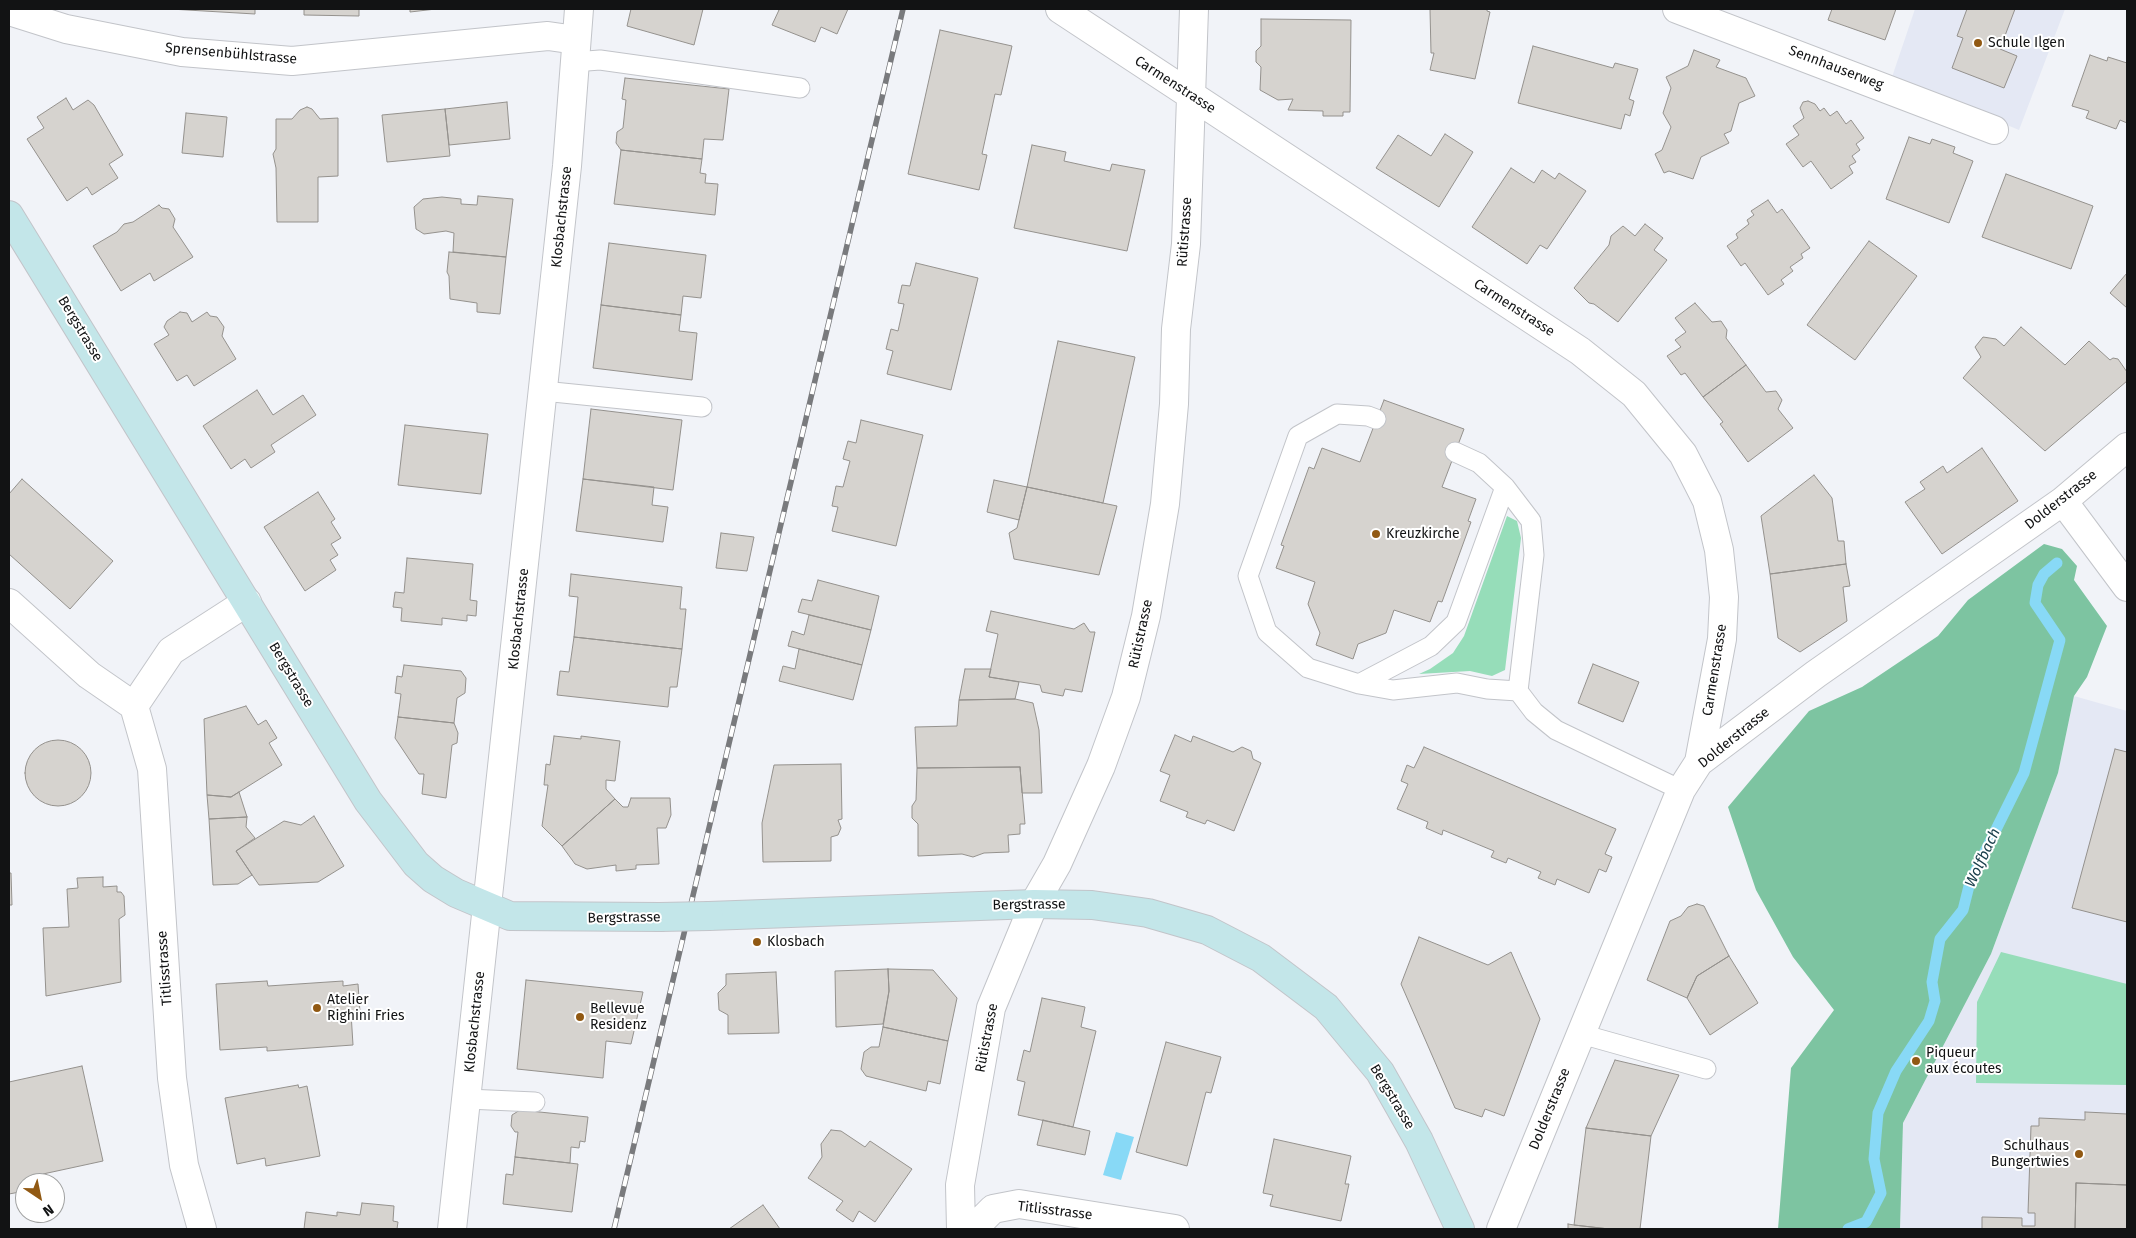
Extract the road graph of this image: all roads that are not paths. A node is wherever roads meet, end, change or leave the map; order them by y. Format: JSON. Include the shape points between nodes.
{"nodes":[{"id":1,"x":579,"y":9,"type":"edge"},
{"id":2,"x":1060,"y":9,"type":"edge"},
{"id":3,"x":1194,"y":9,"type":"edge"},
{"id":4,"x":1677,"y":9,"type":"edge"},
{"id":5,"x":9,"y":11,"type":"edge"},
{"id":6,"x":575,"y":51,"type":"junction"},
{"id":7,"x":800,"y":88,"type":"dead end"},
{"id":8,"x":1192,"y":96,"type":"junction"},
{"id":9,"x":1994,"y":130,"type":"dead end"},
{"id":10,"x":9,"y":215,"type":"edge"},
{"id":11,"x":543,"y":391,"type":"junction"},
{"id":12,"x":702,"y":406,"type":"dead end"},
{"id":13,"x":1376,"y":419,"type":"dead end"},
{"id":14,"x":2127,"y":447,"type":"edge"},
{"id":15,"x":1455,"y":452,"type":"dead end"},
{"id":16,"x":1505,"y":487,"type":"junction"},
{"id":17,"x":2063,"y":501,"type":"junction"},
{"id":18,"x":2127,"y":587,"type":"edge"},
{"id":19,"x":247,"y":602,"type":"junction"},
{"id":20,"x":9,"y":603,"type":"edge"},
{"id":21,"x":1359,"y":684,"type":"junction"},
{"id":22,"x":1518,"y":691,"type":"junction"},
{"id":23,"x":134,"y":706,"type":"junction"},
{"id":24,"x":1699,"y":762,"type":"junction"},
{"id":25,"x":1681,"y":790,"type":"junction"},
{"id":26,"x":1034,"y":904,"type":"junction"},
{"id":27,"x":487,"y":908,"type":"junction"},
{"id":28,"x":1581,"y":1034,"type":"junction"},
{"id":29,"x":1706,"y":1069,"type":"dead end"},
{"id":30,"x":467,"y":1099,"type":"junction"},
{"id":31,"x":535,"y":1102,"type":"dead end"},
{"id":32,"x":202,"y":1229,"type":"edge"},
{"id":33,"x":452,"y":1229,"type":"edge"},
{"id":34,"x":961,"y":1229,"type":"edge"},
{"id":35,"x":973,"y":1229,"type":"edge"},
{"id":36,"x":1175,"y":1229,"type":"edge"},
{"id":37,"x":1460,"y":1229,"type":"edge"},
{"id":38,"x":1501,"y":1229,"type":"edge"}],
"edges":[{"from":1,"to":6,"type":"street","name":"Klosbachstrasse"},
{"from":2,"to":8,"type":"street","name":"Carmenstrasse"},
{"from":3,"to":8,"type":"street","name":"Rütistrasse"},
{"from":4,"to":9,"type":"street","name":"Sennhauserweg"},
{"from":5,"to":6,"type":"street","name":"Sprensenbühlstrasse","via":[[66,29],[182,52],[292,61],[548,36]]},
{"from":6,"to":7,"type":"lane","via":[[600,60]]},
{"from":6,"to":11,"type":"street","name":"Klosbachstrasse","via":[[567,166]]},
{"from":8,"to":24,"type":"street","name":"Carmenstrasse","via":[[1580,351],[1634,394],[1682,454],[1707,501],[1719,550],[1724,597],[1722,639]]},
{"from":8,"to":26,"type":"street","name":"Rütistrasse","via":[[1186,244],[1176,329],[1174,404],[1165,504],[1146,616],[1126,697],[1100,766],[1056,864]]},
{"from":10,"to":19,"type":"main road","name":"Bergstrasse"},
{"from":11,"to":12,"type":"lane"},
{"from":11,"to":27,"type":"street","name":"Klosbachstrasse"},
{"from":13,"to":21,"type":"lane","via":[[1337,414],[1298,436],[1248,576],[1267,632],[1308,668]]},
{"from":14,"to":17,"type":"street","name":"Dolderstrasse"},
{"from":15,"to":16,"type":"lane","via":[[1479,463]]},
{"from":16,"to":21,"type":"lane","via":[[1456,622],[1431,646]]},
{"from":16,"to":22,"type":"lane","via":[[1531,521],[1534,555]]},
{"from":17,"to":18,"type":"street"},
{"from":17,"to":24,"type":"street","name":"Dolderstrasse","via":[[1816,674]]},
{"from":19,"to":23,"type":"street","via":[[171,651]]},
{"from":19,"to":27,"type":"main road","name":"Bergstrasse","via":[[368,801],[416,864],[432,879]]},
{"from":20,"to":23,"type":"street","via":[[89,674]]},
{"from":21,"to":22,"type":"lane","via":[[1393,690],[1457,683]]},
{"from":22,"to":25,"type":"lane","via":[[1534,712],[1556,730]]},
{"from":23,"to":32,"type":"street","name":"Titlisstrasse","via":[[152,769],[172,1078],[184,1165]]},
{"from":24,"to":25,"type":"street","name":"Dolderstrasse"},
{"from":25,"to":28,"type":"street","name":"Dolderstrasse"},
{"from":26,"to":27,"type":"main road","name":"Bergstrasse","bridge":true,"via":[[660,917],[510,916]]},
{"from":26,"to":34,"type":"street","name":"Rütistrasse","via":[[991,1008],[960,1185]]},
{"from":26,"to":37,"type":"main road","name":"Bergstrasse","via":[[1092,905],[1148,913],[1207,930],[1261,958],[1312,996],[1326,1007],[1380,1072],[1419,1141]]},
{"from":27,"to":30,"type":"street","name":"Klosbachstrasse"},
{"from":28,"to":29,"type":"lane"},
{"from":28,"to":38,"type":"street","name":"Dolderstrasse"},
{"from":30,"to":31,"type":"lane"},
{"from":30,"to":33,"type":"street","name":"Klosbachstrasse"},
{"from":35,"to":36,"type":"street","name":"Titlisstrasse","via":[[993,1209],[1019,1204]]}]}
